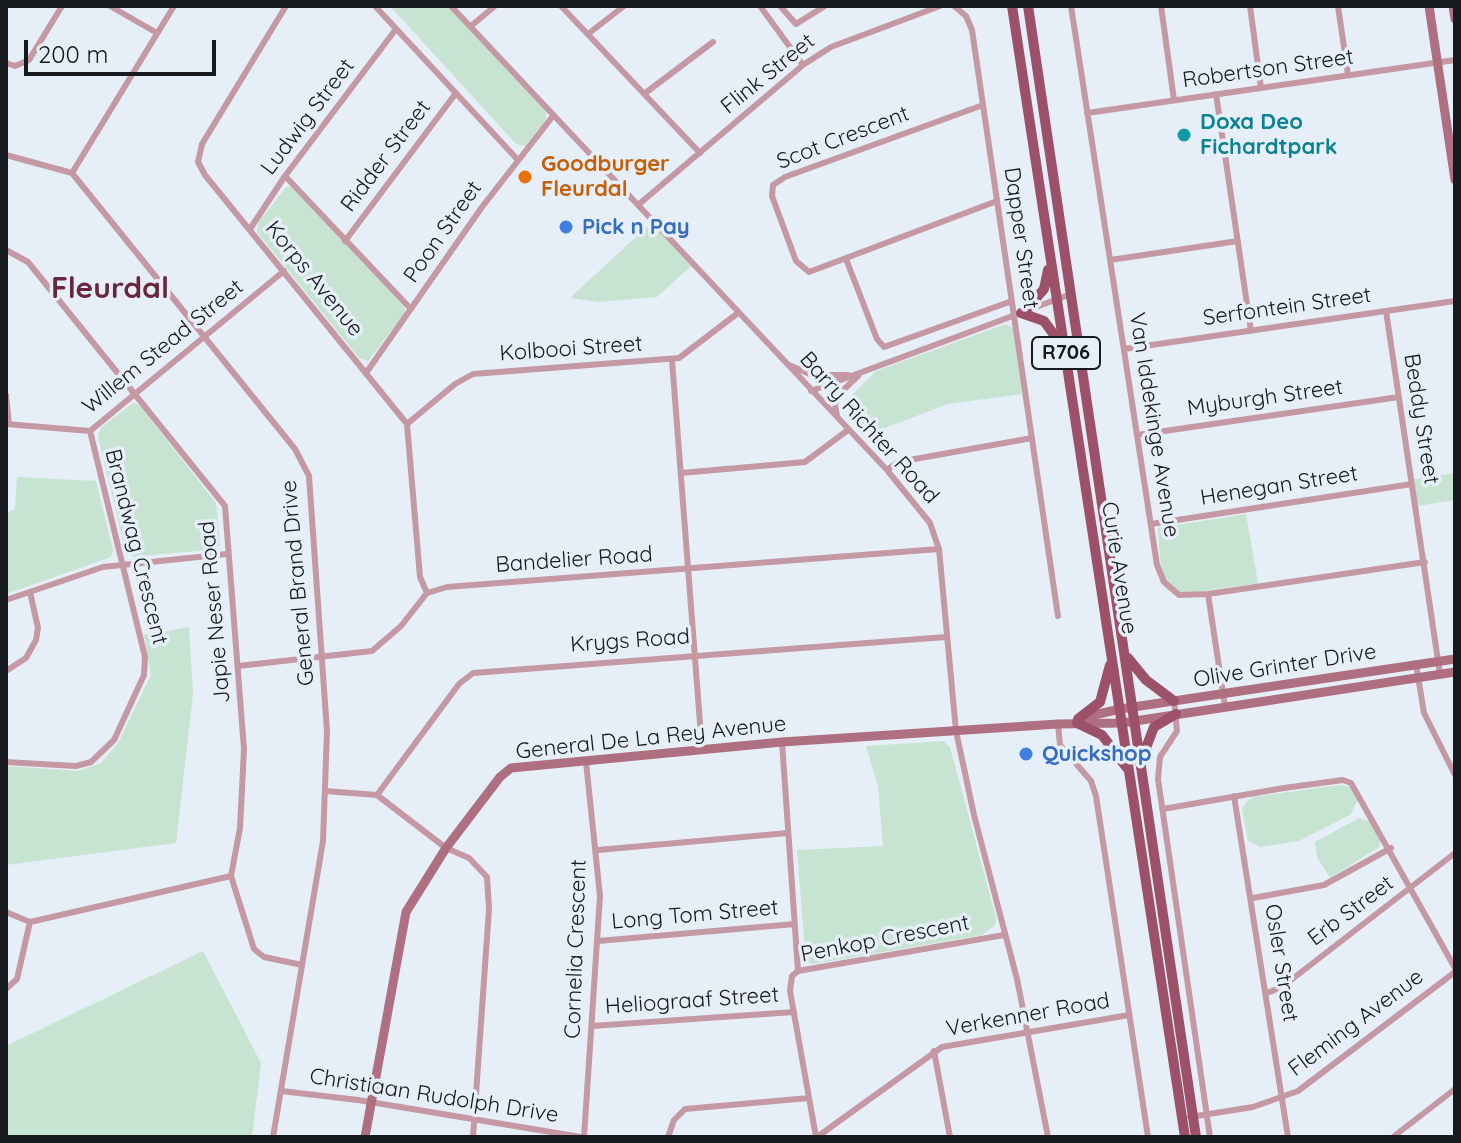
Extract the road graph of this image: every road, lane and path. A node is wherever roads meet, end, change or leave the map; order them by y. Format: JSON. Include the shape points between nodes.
{"nodes":[{"id":1,"x":62,"y":6,"type":"edge"},
{"id":2,"x":110,"y":6,"type":"edge"},
{"id":3,"x":174,"y":6,"type":"edge"},
{"id":4,"x":286,"y":6,"type":"edge"},
{"id":5,"x":375,"y":6,"type":"edge"},
{"id":6,"x":451,"y":6,"type":"edge"},
{"id":7,"x":495,"y":6,"type":"edge"},
{"id":8,"x":561,"y":6,"type":"edge"},
{"id":9,"x":624,"y":6,"type":"edge"},
{"id":10,"x":760,"y":6,"type":"edge"},
{"id":11,"x":780,"y":6,"type":"edge"},
{"id":12,"x":825,"y":6,"type":"edge"},
{"id":13,"x":940,"y":6,"type":"edge"},
{"id":14,"x":1012,"y":6,"type":"edge"},
{"id":15,"x":1028,"y":6,"type":"edge"},
{"id":16,"x":1071,"y":6,"type":"edge"},
{"id":17,"x":1161,"y":6,"type":"edge"},
{"id":18,"x":1250,"y":6,"type":"edge"},
{"id":19,"x":1338,"y":6,"type":"edge"},
{"id":20,"x":1429,"y":6,"type":"edge"},
{"id":21,"x":1453,"y":6,"type":"edge"},
{"id":22,"x":957,"y":8,"type":"edge"},
{"id":23,"x":1455,"y":19,"type":"edge"},
{"id":24,"x":471,"y":26,"type":"junction"},
{"id":25,"x":396,"y":29,"type":"junction"},
{"id":26,"x":157,"y":33,"type":"junction"},
{"id":27,"x":588,"y":34,"type":"junction"},
{"id":28,"x":713,"y":42,"type":"dead end"},
{"id":29,"x":1455,"y":60,"type":"edge"},
{"id":30,"x":1437,"y":62,"type":"junction"},
{"id":31,"x":6,"y":63,"type":"edge"},
{"id":32,"x":803,"y":65,"type":"junction"},
{"id":33,"x":1348,"y":75,"type":"junction"},
{"id":34,"x":1261,"y":88,"type":"junction"},
{"id":35,"x":456,"y":93,"type":"junction"},
{"id":36,"x":644,"y":94,"type":"junction"},
{"id":37,"x":1216,"y":94,"type":"junction"},
{"id":38,"x":1174,"y":100,"type":"junction"},
{"id":39,"x":983,"y":105,"type":"junction"},
{"id":40,"x":1087,"y":113,"type":"junction"},
{"id":41,"x":553,"y":116,"type":"junction"},
{"id":42,"x":700,"y":153,"type":"junction"},
{"id":43,"x":6,"y":155,"type":"edge"},
{"id":44,"x":517,"y":159,"type":"junction"},
{"id":45,"x":72,"y":173,"type":"junction"},
{"id":46,"x":285,"y":176,"type":"junction"},
{"id":47,"x":1455,"y":180,"type":"edge"},
{"id":48,"x":997,"y":201,"type":"junction"},
{"id":49,"x":638,"y":205,"type":"junction"},
{"id":50,"x":250,"y":229,"type":"junction"},
{"id":51,"x":1047,"y":232,"type":"junction"},
{"id":52,"x":345,"y":241,"type":"junction"},
{"id":53,"x":1238,"y":241,"type":"junction"},
{"id":54,"x":6,"y":250,"type":"edge"},
{"id":55,"x":846,"y":259,"type":"junction"},
{"id":56,"x":1110,"y":260,"type":"junction"},
{"id":57,"x":284,"y":271,"type":"junction"},
{"id":58,"x":1071,"y":294,"type":"junction"},
{"id":59,"x":1057,"y":298,"type":"junction"},
{"id":60,"x":1012,"y":301,"type":"junction"},
{"id":61,"x":1455,"y":301,"type":"edge"},
{"id":62,"x":411,"y":309,"type":"junction"},
{"id":63,"x":1386,"y":311,"type":"junction"},
{"id":64,"x":738,"y":313,"type":"junction"},
{"id":65,"x":1020,"y":313,"type":"junction"},
{"id":66,"x":1251,"y":331,"type":"junction"},
{"id":67,"x":202,"y":337,"type":"junction"},
{"id":68,"x":1124,"y":349,"type":"junction"},
{"id":69,"x":672,"y":360,"type":"junction"},
{"id":70,"x":786,"y":364,"type":"junction"},
{"id":71,"x":872,"y":369,"type":"junction"},
{"id":72,"x":1069,"y":372,"type":"junction"},
{"id":73,"x":366,"y":373,"type":"junction"},
{"id":74,"x":858,"y":374,"type":"junction"},
{"id":75,"x":811,"y":391,"type":"junction"},
{"id":76,"x":136,"y":394,"type":"junction"},
{"id":77,"x":6,"y":395,"type":"edge"},
{"id":78,"x":1399,"y":397,"type":"junction"},
{"id":79,"x":837,"y":418,"type":"junction"},
{"id":80,"x":8,"y":424,"type":"edge"},
{"id":81,"x":407,"y":424,"type":"junction"},
{"id":82,"x":848,"y":430,"type":"junction"},
{"id":83,"x":90,"y":431,"type":"junction"},
{"id":84,"x":1137,"y":435,"type":"junction"},
{"id":85,"x":1032,"y":438,"type":"junction"},
{"id":86,"x":887,"y":470,"type":"junction"},
{"id":87,"x":681,"y":473,"type":"junction"},
{"id":88,"x":1412,"y":484,"type":"junction"},
{"id":89,"x":1151,"y":524,"type":"junction"},
{"id":90,"x":939,"y":549,"type":"junction"},
{"id":91,"x":227,"y":554,"type":"junction"},
{"id":92,"x":1425,"y":562,"type":"junction"},
{"id":93,"x":121,"y":564,"type":"junction"},
{"id":94,"x":689,"y":570,"type":"junction"},
{"id":95,"x":30,"y":592,"type":"junction"},
{"id":96,"x":427,"y":593,"type":"junction"},
{"id":97,"x":1208,"y":594,"type":"junction"},
{"id":98,"x":6,"y":600,"type":"edge"},
{"id":99,"x":1058,"y":616,"type":"dead end"},
{"id":100,"x":946,"y":637,"type":"junction"},
{"id":101,"x":1111,"y":649,"type":"junction"},
{"id":102,"x":1124,"y":653,"type":"junction"},
{"id":103,"x":695,"y":655,"type":"junction"},
{"id":104,"x":323,"y":659,"type":"junction"},
{"id":105,"x":1455,"y":659,"type":"edge"},
{"id":106,"x":1439,"y":661,"type":"junction"},
{"id":107,"x":1416,"y":664,"type":"junction"},
{"id":108,"x":238,"y":666,"type":"junction"},
{"id":109,"x":6,"y":671,"type":"edge"},
{"id":110,"x":1455,"y":672,"type":"edge"},
{"id":111,"x":1440,"y":674,"type":"junction"},
{"id":112,"x":1417,"y":678,"type":"junction"},
{"id":113,"x":1223,"y":693,"type":"junction"},
{"id":114,"x":1174,"y":701,"type":"junction"},
{"id":115,"x":1225,"y":706,"type":"junction"},
{"id":116,"x":1133,"y":707,"type":"junction"},
{"id":117,"x":1120,"y":709,"type":"junction"},
{"id":118,"x":1176,"y":714,"type":"junction"},
{"id":119,"x":1077,"y":721,"type":"junction"},
{"id":120,"x":1135,"y":721,"type":"junction"},
{"id":121,"x":1122,"y":723,"type":"junction"},
{"id":122,"x":1058,"y":724,"type":"junction"},
{"id":123,"x":956,"y":731,"type":"junction"},
{"id":124,"x":782,"y":742,"type":"junction"},
{"id":125,"x":702,"y":749,"type":"junction"},
{"id":126,"x":1451,"y":760,"type":"edge"},
{"id":127,"x":6,"y":762,"type":"edge"},
{"id":128,"x":586,"y":762,"type":"junction"},
{"id":129,"x":1143,"y":769,"type":"junction"},
{"id":130,"x":1130,"y":773,"type":"junction"},
{"id":131,"x":1455,"y":775,"type":"edge"},
{"id":132,"x":325,"y":791,"type":"junction"},
{"id":133,"x":377,"y":795,"type":"junction"},
{"id":134,"x":1234,"y":796,"type":"junction"},
{"id":135,"x":1163,"y":809,"type":"junction"},
{"id":136,"x":788,"y":833,"type":"junction"},
{"id":137,"x":446,"y":848,"type":"junction"},
{"id":138,"x":1391,"y":848,"type":"junction"},
{"id":139,"x":598,"y":850,"type":"junction"},
{"id":140,"x":1455,"y":853,"type":"edge"},
{"id":141,"x":231,"y":876,"type":"junction"},
{"id":142,"x":1412,"y":887,"type":"junction"},
{"id":143,"x":1253,"y":898,"type":"junction"},
{"id":144,"x":6,"y":912,"type":"edge"},
{"id":145,"x":30,"y":922,"type":"junction"},
{"id":146,"x":795,"y":924,"type":"junction"},
{"id":147,"x":1004,"y":935,"type":"junction"},
{"id":148,"x":598,"y":941,"type":"junction"},
{"id":149,"x":302,"y":965,"type":"junction"},
{"id":150,"x":1455,"y":970,"type":"edge"},
{"id":151,"x":798,"y":971,"type":"junction"},
{"id":152,"x":6,"y":989,"type":"edge"},
{"id":153,"x":1267,"y":993,"type":"junction"},
{"id":154,"x":794,"y":1012,"type":"junction"},
{"id":155,"x":1129,"y":1015,"type":"junction"},
{"id":156,"x":592,"y":1026,"type":"junction"},
{"id":157,"x":1028,"y":1034,"type":"junction"},
{"id":158,"x":934,"y":1051,"type":"junction"},
{"id":159,"x":1455,"y":1089,"type":"edge"},
{"id":160,"x":281,"y":1091,"type":"junction"},
{"id":161,"x":1283,"y":1097,"type":"junction"},
{"id":162,"x":809,"y":1098,"type":"junction"},
{"id":163,"x":372,"y":1102,"type":"junction"},
{"id":164,"x":1206,"y":1114,"type":"junction"},
{"id":165,"x":1188,"y":1117,"type":"junction"},
{"id":166,"x":475,"y":1120,"type":"junction"},
{"id":167,"x":273,"y":1137,"type":"edge"},
{"id":168,"x":365,"y":1137,"type":"edge"},
{"id":169,"x":473,"y":1137,"type":"edge"},
{"id":170,"x":583,"y":1137,"type":"edge"},
{"id":171,"x":668,"y":1137,"type":"edge"},
{"id":172,"x":816,"y":1137,"type":"edge"},
{"id":173,"x":950,"y":1137,"type":"edge"},
{"id":174,"x":1048,"y":1137,"type":"edge"},
{"id":175,"x":1148,"y":1137,"type":"edge"},
{"id":176,"x":1185,"y":1137,"type":"edge"},
{"id":177,"x":1196,"y":1137,"type":"edge"},
{"id":178,"x":1210,"y":1137,"type":"edge"},
{"id":179,"x":1288,"y":1137,"type":"edge"},
{"id":180,"x":1393,"y":1137,"type":"edge"}],
"edges":[{"from":1,"to":31,"type":"street","via":[[29,60],[15,66]]},
{"from":2,"to":26,"type":"street"},
{"from":3,"to":26,"type":"street"},
{"from":4,"to":50,"type":"street","name":"Korps Avenue","via":[[198,156],[205,175]]},
{"from":5,"to":25,"type":"street"},
{"from":6,"to":24,"type":"street","name":"Barry Richter Road"},
{"from":7,"to":24,"type":"street"},
{"from":8,"to":27,"type":"street"},
{"from":9,"to":27,"type":"street"},
{"from":10,"to":32,"type":"street"},
{"from":11,"to":12,"type":"street","via":[[796,24]]},
{"from":13,"to":32,"type":"street","name":"Flink Street","via":[[831,47]]},
{"from":14,"to":51,"type":"main road","name":"Curie Avenue","number":"R706"},
{"from":15,"to":58,"type":"main road","name":"Curie Avenue","number":"R706"},
{"from":16,"to":40,"type":"street","name":"Van Iddekinge Avenue"},
{"from":17,"to":38,"type":"street"},
{"from":18,"to":34,"type":"street"},
{"from":19,"to":33,"type":"street"},
{"from":20,"to":30,"type":"street"},
{"from":21,"to":23,"type":"street"},
{"from":22,"to":39,"type":"street","name":"Dapper Street","via":[[972,30]]},
{"from":24,"to":41,"type":"street","name":"Barry Richter Road"},
{"from":25,"to":35,"type":"street"},
{"from":25,"to":46,"type":"street","name":"Ludwig Street"},
{"from":26,"to":45,"type":"street"},
{"from":27,"to":36,"type":"street"},
{"from":28,"to":36,"type":"street"},
{"from":29,"to":30,"type":"street","name":"Robertson Street"},
{"from":30,"to":33,"type":"street","name":"Robertson Street"},
{"from":30,"to":47,"type":"street"},
{"from":32,"to":42,"type":"street","name":"Flink Street"},
{"from":33,"to":34,"type":"street","name":"Robertson Street"},
{"from":34,"to":37,"type":"street","name":"Robertson Street"},
{"from":35,"to":44,"type":"street"},
{"from":35,"to":52,"type":"street","name":"Ridder Street"},
{"from":36,"to":42,"type":"street"},
{"from":37,"to":38,"type":"street","name":"Robertson Street"},
{"from":37,"to":53,"type":"street"},
{"from":38,"to":40,"type":"street","name":"Robertson Street"},
{"from":39,"to":48,"type":"street","name":"Dapper Street"},
{"from":39,"to":55,"type":"street","name":"Scot Crescent","via":[[773,185],[772,196],[799,267],[816,271]]},
{"from":40,"to":56,"type":"street","name":"Van Iddekinge Avenue"},
{"from":41,"to":44,"type":"street","name":"Poon Street"},
{"from":41,"to":49,"type":"street","name":"Barry Richter Road"},
{"from":42,"to":49,"type":"street","name":"Flink Street"},
{"from":43,"to":45,"type":"street"},
{"from":44,"to":62,"type":"street","name":"Poon Street"},
{"from":45,"to":67,"type":"street","name":"General Brand Drive"},
{"from":46,"to":50,"type":"street","name":"Ludwig Street"},
{"from":46,"to":52,"type":"street"},
{"from":48,"to":55,"type":"street","name":"Scot Crescent"},
{"from":48,"to":60,"type":"street","name":"Dapper Street"},
{"from":49,"to":64,"type":"street","name":"Barry Richter Road"},
{"from":50,"to":57,"type":"street","name":"Korps Avenue"},
{"from":51,"to":59,"type":"main road","name":"Curie Avenue","number":"R706"},
{"from":51,"to":65,"type":"main road","via":[[1046,285]]},
{"from":52,"to":62,"type":"street"},
{"from":53,"to":56,"type":"street"},
{"from":53,"to":66,"type":"street"},
{"from":54,"to":76,"type":"street","name":"Japie Neser Road","via":[[28,262]]},
{"from":55,"to":60,"type":"street","via":[[877,339],[887,347]]},
{"from":56,"to":68,"type":"street","name":"Van Iddekinge Avenue"},
{"from":57,"to":67,"type":"street","name":"Willem Stead Street"},
{"from":57,"to":73,"type":"street","name":"Korps Avenue"},
{"from":58,"to":59,"type":"street"},
{"from":58,"to":102,"type":"main road","name":"Curie Avenue","number":"R706"},
{"from":59,"to":65,"type":"street"},
{"from":59,"to":72,"type":"main road","name":"Curie Avenue","number":"R706"},
{"from":60,"to":65,"type":"street","name":"Dapper Street"},
{"from":61,"to":63,"type":"street","name":"Serfontein Street"},
{"from":62,"to":73,"type":"street","name":"Poon Street"},
{"from":63,"to":66,"type":"street","name":"Serfontein Street"},
{"from":63,"to":78,"type":"street","name":"Beddy Street"},
{"from":64,"to":69,"type":"street","name":"Kolbooi Street"},
{"from":64,"to":70,"type":"street","name":"Barry Richter Road"},
{"from":65,"to":71,"type":"street"},
{"from":65,"to":72,"type":"main road","via":[[1039,317],[1053,329]]},
{"from":65,"to":85,"type":"street","name":"Dapper Street"},
{"from":66,"to":68,"type":"street","name":"Serfontein Street"},
{"from":67,"to":76,"type":"street","name":"Willem Stead Street"},
{"from":67,"to":104,"type":"street","name":"General Brand Drive","via":[[305,463]]},
{"from":68,"to":84,"type":"street","name":"Van Iddekinge Avenue"},
{"from":69,"to":81,"type":"street","name":"Kolbooi Street","via":[[473,374]]},
{"from":69,"to":87,"type":"street"},
{"from":70,"to":74,"type":"street","via":[[812,375]]},
{"from":70,"to":75,"type":"street","name":"Barry Richter Road"},
{"from":71,"to":74,"type":"street"},
{"from":71,"to":79,"type":"street","via":[[839,394]]},
{"from":72,"to":101,"type":"main road","name":"Curie Avenue","number":"R706"},
{"from":73,"to":81,"type":"street","name":"Korps Avenue"},
{"from":74,"to":75,"type":"street"},
{"from":75,"to":79,"type":"street","name":"Barry Richter Road"},
{"from":76,"to":83,"type":"street","name":"Willem Stead Street"},
{"from":76,"to":91,"type":"street","name":"Japie Neser Road","via":[[222,500]]},
{"from":77,"to":80,"type":"street","name":"Willem Stead Street"},
{"from":78,"to":84,"type":"street","name":"Myburgh Street"},
{"from":78,"to":88,"type":"street","name":"Beddy Street"},
{"from":79,"to":82,"type":"street","name":"Barry Richter Road"},
{"from":80,"to":83,"type":"street","name":"Willem Stead Street"},
{"from":81,"to":96,"type":"street","via":[[420,577]]},
{"from":82,"to":86,"type":"street","name":"Barry Richter Road"},
{"from":82,"to":87,"type":"street","via":[[805,462]]},
{"from":83,"to":93,"type":"street","name":"Brandwag Crescent"},
{"from":84,"to":89,"type":"street","name":"Van Iddekinge Avenue"},
{"from":85,"to":86,"type":"street","via":[[898,462]]},
{"from":85,"to":99,"type":"street","name":"Dapper Street"},
{"from":86,"to":90,"type":"street","name":"Barry Richter Road","via":[[926,516]]},
{"from":87,"to":94,"type":"street"},
{"from":88,"to":89,"type":"street","name":"Henegan Street"},
{"from":88,"to":92,"type":"street","name":"Beddy Street"},
{"from":89,"to":97,"type":"street","name":"Van Iddekinge Avenue","via":[[1157,565],[1168,588],[1179,595]]},
{"from":90,"to":94,"type":"street","name":"Bandelier Road"},
{"from":90,"to":100,"type":"street","name":"Barry Richter Road"},
{"from":91,"to":93,"type":"street"},
{"from":91,"to":108,"type":"street","name":"Japie Neser Road"},
{"from":92,"to":97,"type":"street","name":"Van Iddekinge Avenue"},
{"from":92,"to":106,"type":"street","name":"Beddy Street"},
{"from":93,"to":95,"type":"street"},
{"from":93,"to":127,"type":"street","name":"Brandwag Crescent","via":[[145,668],[114,740],[91,762],[76,766]]},
{"from":94,"to":96,"type":"street","name":"Bandelier Road","via":[[467,585]]},
{"from":94,"to":103,"type":"street"},
{"from":95,"to":98,"type":"street"},
{"from":95,"to":109,"type":"street","via":[[36,640],[26,658]]},
{"from":96,"to":104,"type":"street","via":[[376,649]]},
{"from":97,"to":113,"type":"street"},
{"from":100,"to":103,"type":"street","name":"Krygs Road"},
{"from":100,"to":123,"type":"street","name":"Barry Richter Road"},
{"from":101,"to":117,"type":"main road","name":"Curie Avenue","number":"R706"},
{"from":101,"to":119,"type":"main road","via":[[1100,702]]},
{"from":102,"to":114,"type":"main road","via":[[1146,680]]},
{"from":102,"to":116,"type":"main road","name":"Curie Avenue","number":"R706"},
{"from":103,"to":125,"type":"street"},
{"from":103,"to":133,"type":"street","name":"Krygs Road","via":[[473,673],[459,684]]},
{"from":104,"to":108,"type":"street"},
{"from":104,"to":132,"type":"street","name":"General Brand Drive"},
{"from":105,"to":106,"type":"street","name":"Olive Grinter Drive"},
{"from":106,"to":107,"type":"street","name":"Olive Grinter Drive"},
{"from":106,"to":111,"type":"street","name":"Beddy Street"},
{"from":107,"to":112,"type":"street"},
{"from":107,"to":113,"type":"street","name":"Olive Grinter Drive"},
{"from":108,"to":141,"type":"street","name":"Japie Neser Road","via":[[243,771]]},
{"from":110,"to":111,"type":"street","name":"Olive Grinter Drive"},
{"from":111,"to":112,"type":"street","name":"Olive Grinter Drive"},
{"from":112,"to":115,"type":"street","name":"Olive Grinter Drive"},
{"from":112,"to":126,"type":"street","via":[[1424,713]]},
{"from":113,"to":114,"type":"street","name":"Olive Grinter Drive"},
{"from":113,"to":115,"type":"street"},
{"from":114,"to":116,"type":"street","name":"Olive Grinter Drive"},
{"from":114,"to":118,"type":"street"},
{"from":115,"to":118,"type":"street","name":"Olive Grinter Drive"},
{"from":116,"to":117,"type":"street","name":"Olive Grinter Drive"},
{"from":116,"to":120,"type":"main road","name":"Curie Avenue","number":"R706"},
{"from":117,"to":119,"type":"street","name":"General De La Rey Avenue"},
{"from":117,"to":121,"type":"main road","name":"Curie Avenue","number":"R706"},
{"from":118,"to":120,"type":"street","name":"Olive Grinter Drive"},
{"from":118,"to":129,"type":"main road","via":[[1148,736]]},
{"from":118,"to":135,"type":"street","via":[[1174,740],[1157,763]]},
{"from":119,"to":121,"type":"street","name":"General De La Rey Avenue"},
{"from":119,"to":122,"type":"street","name":"General De La Rey Avenue"},
{"from":119,"to":130,"type":"main road","via":[[1109,742]]},
{"from":120,"to":121,"type":"street","name":"Olive Grinter Drive"},
{"from":120,"to":129,"type":"main road","name":"Curie Avenue","number":"R706"},
{"from":121,"to":130,"type":"main road","name":"Curie Avenue","number":"R706"},
{"from":122,"to":123,"type":"street","name":"General De La Rey Avenue"},
{"from":122,"to":155,"type":"street","via":[[1060,745],[1094,788]]},
{"from":123,"to":124,"type":"street","name":"General De La Rey Avenue"},
{"from":123,"to":147,"type":"street","name":"Barry Richter Road"},
{"from":124,"to":125,"type":"street","name":"General De La Rey Avenue"},
{"from":124,"to":136,"type":"street"},
{"from":125,"to":128,"type":"street","name":"General De La Rey Avenue"},
{"from":126,"to":131,"type":"street"},
{"from":128,"to":137,"type":"street","name":"General De La Rey Avenue","via":[[506,770]]},
{"from":128,"to":139,"type":"street","name":"Cornelia Crescent"},
{"from":129,"to":165,"type":"main road","name":"Curie Avenue","number":"R706"},
{"from":130,"to":165,"type":"main road","name":"Curie Avenue","number":"R706"},
{"from":132,"to":133,"type":"street"},
{"from":132,"to":149,"type":"street","name":"General Brand Drive","via":[[323,841]]},
{"from":133,"to":137,"type":"street"},
{"from":134,"to":135,"type":"street"},
{"from":134,"to":138,"type":"street","via":[[1347,781],[1357,787]]},
{"from":134,"to":143,"type":"street","name":"Osler Street"},
{"from":135,"to":164,"type":"street"},
{"from":136,"to":139,"type":"street"},
{"from":136,"to":146,"type":"street"},
{"from":137,"to":163,"type":"street","name":"General De La Rey Avenue","via":[[406,912]]},
{"from":137,"to":166,"type":"street","via":[[479,867],[488,884]]},
{"from":138,"to":142,"type":"street"},
{"from":138,"to":143,"type":"street","via":[[1324,885]]},
{"from":139,"to":148,"type":"street","name":"Cornelia Crescent"},
{"from":140,"to":142,"type":"street","name":"Erb Street"},
{"from":141,"to":145,"type":"street"},
{"from":141,"to":149,"type":"street","name":"Japie Neser Road","via":[[257,952]]},
{"from":142,"to":150,"type":"street"},
{"from":142,"to":153,"type":"street","name":"Erb Street","via":[[1282,987]]},
{"from":143,"to":153,"type":"street","name":"Osler Street"},
{"from":144,"to":145,"type":"street"},
{"from":145,"to":152,"type":"street","via":[[17,979]]},
{"from":146,"to":148,"type":"street","name":"Long Tom Street"},
{"from":146,"to":151,"type":"street"},
{"from":147,"to":151,"type":"street","name":"Penkop Crescent"},
{"from":147,"to":157,"type":"street","name":"Barry Richter Road"},
{"from":148,"to":156,"type":"street","name":"Cornelia Crescent"},
{"from":149,"to":160,"type":"street","name":"General Brand Drive"},
{"from":150,"to":161,"type":"street","name":"Fleming Avenue","via":[[1298,1091]]},
{"from":151,"to":154,"type":"street","name":"Penkop Crescent","via":[[790,981]]},
{"from":153,"to":161,"type":"street","name":"Osler Street"},
{"from":154,"to":156,"type":"street","name":"Heliograaf Street"},
{"from":154,"to":162,"type":"street","name":"Penkop Crescent"},
{"from":155,"to":157,"type":"street","name":"Verkenner Road"},
{"from":155,"to":175,"type":"street"},
{"from":156,"to":170,"type":"street","name":"Cornelia Crescent"},
{"from":157,"to":158,"type":"street","name":"Verkenner Road","via":[[967,1040]]},
{"from":157,"to":174,"type":"street","name":"Barry Richter Road"},
{"from":158,"to":172,"type":"street","name":"Verkenner Road"},
{"from":158,"to":173,"type":"street"},
{"from":159,"to":180,"type":"street"},
{"from":160,"to":163,"type":"street","name":"Christiaan Rudolph Drive"},
{"from":160,"to":167,"type":"street","name":"General Brand Drive"},
{"from":161,"to":164,"type":"street","name":"Fleming Avenue"},
{"from":161,"to":179,"type":"street","name":"Osler Street"},
{"from":162,"to":171,"type":"street","via":[[685,1109]]},
{"from":162,"to":172,"type":"street","name":"Penkop Crescent"},
{"from":163,"to":166,"type":"street","name":"Christiaan Rudolph Drive"},
{"from":163,"to":168,"type":"street","name":"General De La Rey Avenue"},
{"from":164,"to":165,"type":"street","name":"Fleming Avenue"},
{"from":164,"to":178,"type":"street"},
{"from":165,"to":176,"type":"main road","name":"Curie Avenue","number":"R706"},
{"from":165,"to":177,"type":"main road","name":"Curie Avenue","number":"R706"},
{"from":166,"to":169,"type":"street"},
{"from":166,"to":170,"type":"street","name":"Christiaan Rudolph Drive"}]}
